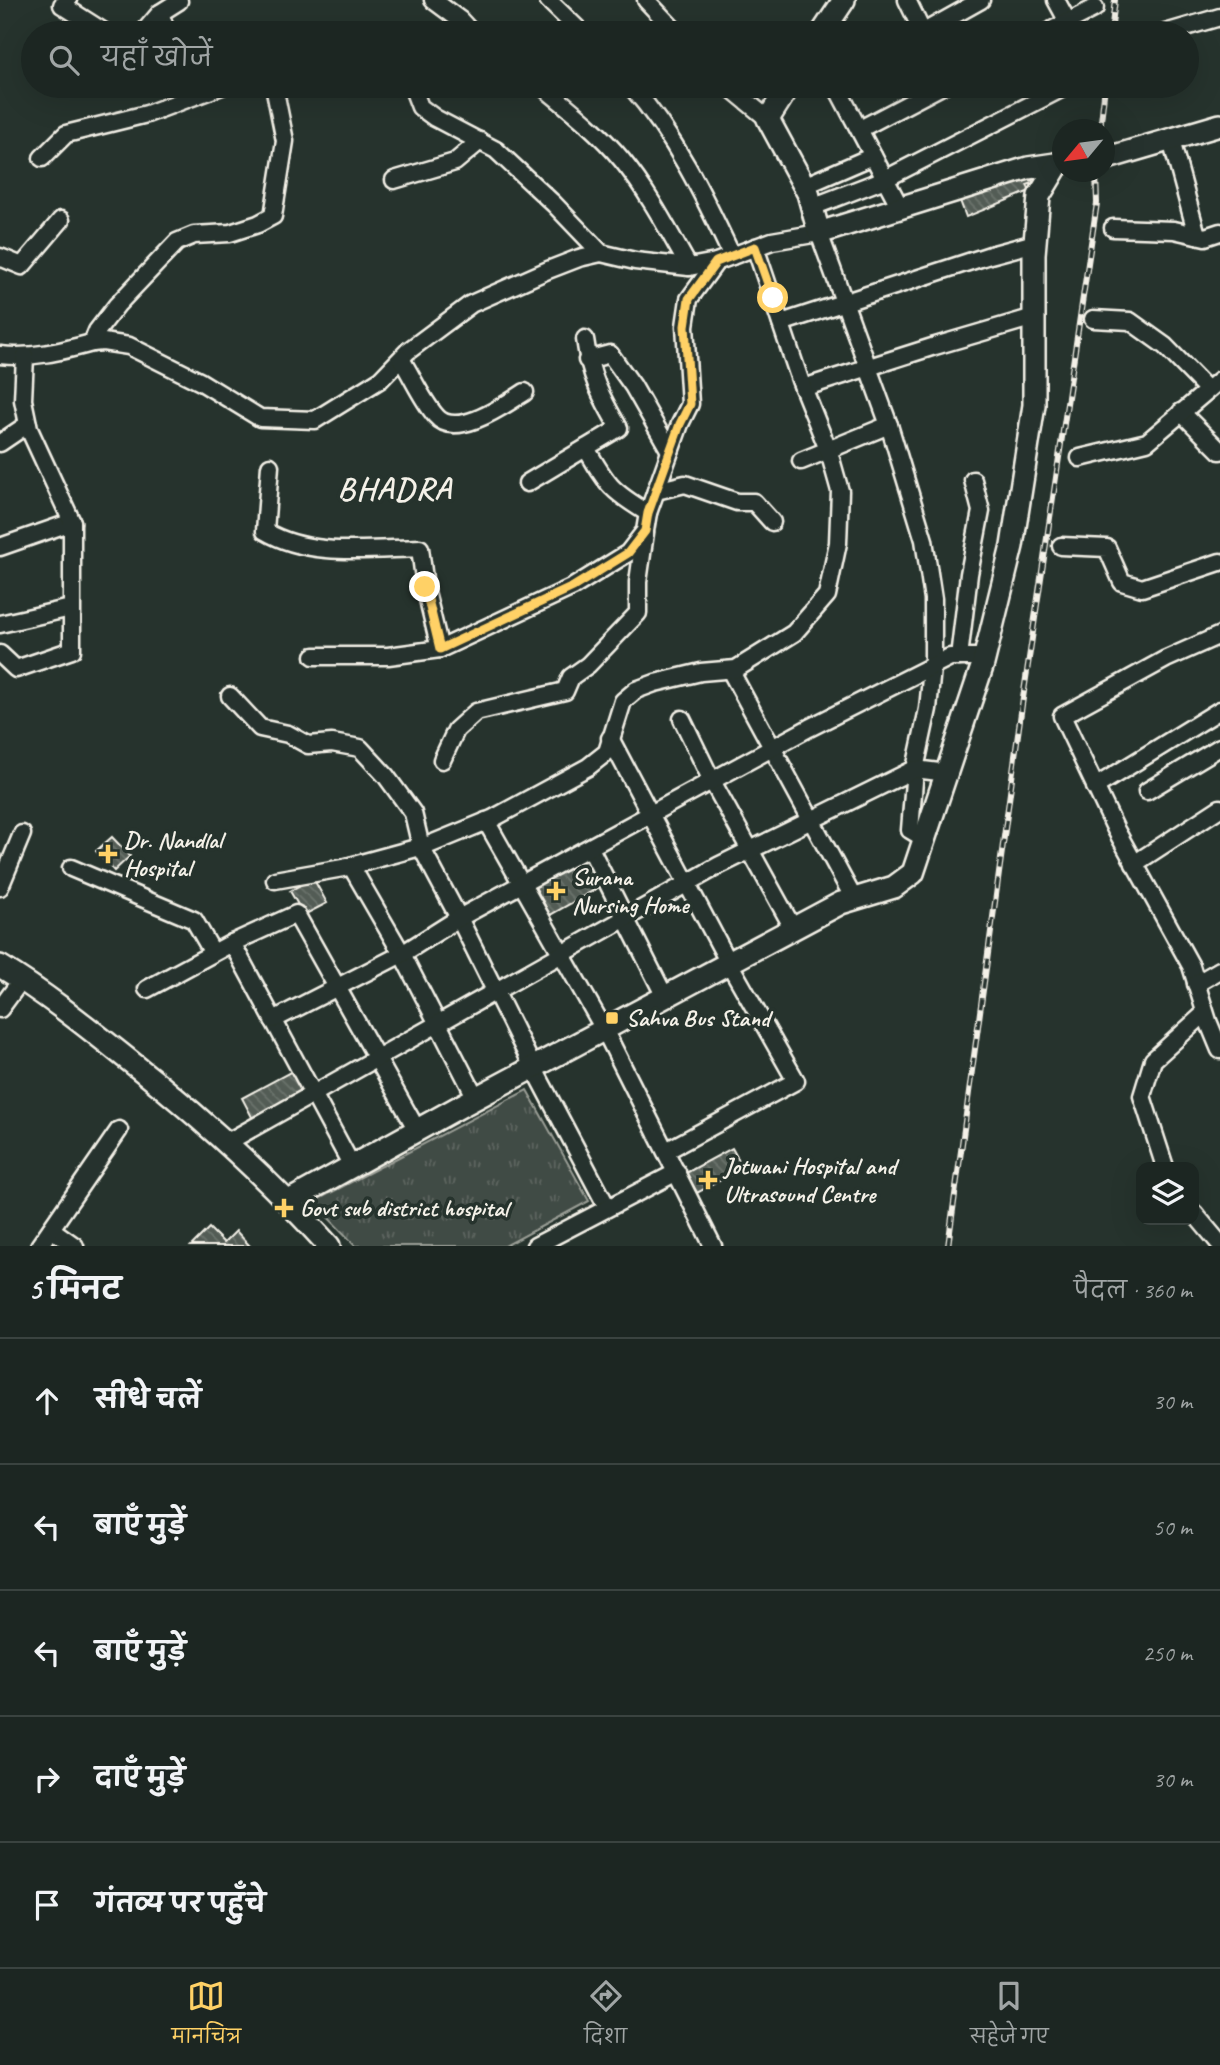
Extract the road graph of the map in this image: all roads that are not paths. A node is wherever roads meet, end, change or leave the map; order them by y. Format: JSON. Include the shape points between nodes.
{"nodes":[{"id":1,"x":68,"y":0,"type":"edge"},
{"id":2,"x":433,"y":0,"type":"edge"},
{"id":3,"x":548,"y":0,"type":"edge"},
{"id":4,"x":646,"y":0,"type":"edge"},
{"id":5,"x":844,"y":0,"type":"edge"},
{"id":6,"x":907,"y":0,"type":"edge"},
{"id":7,"x":981,"y":0,"type":"edge"},
{"id":8,"x":1056,"y":0,"type":"edge"},
{"id":9,"x":180,"y":1,"type":"edge"},
{"id":10,"x":1096,"y":8,"type":"dead end"},
{"id":11,"x":160,"y":13,"type":"junction"},
{"id":12,"x":1220,"y":17,"type":"edge"},
{"id":13,"x":87,"y":21,"type":"edge"},
{"id":14,"x":153,"y":21,"type":"edge"},
{"id":15,"x":163,"y":21,"type":"edge"},
{"id":16,"x":461,"y":21,"type":"edge"},
{"id":17,"x":570,"y":21,"type":"edge"},
{"id":18,"x":666,"y":21,"type":"edge"},
{"id":19,"x":830,"y":21,"type":"edge"},
{"id":20,"x":917,"y":21,"type":"edge"},
{"id":21,"x":944,"y":21,"type":"edge"},
{"id":22,"x":1067,"y":21,"type":"edge"},
{"id":23,"x":1070,"y":21,"type":"edge"},
{"id":24,"x":1199,"y":23,"type":"edge"},
{"id":25,"x":177,"y":98,"type":"edge"},
{"id":26,"x":276,"y":98,"type":"edge"},
{"id":27,"x":416,"y":98,"type":"edge"},
{"id":28,"x":557,"y":98,"type":"edge"},
{"id":29,"x":642,"y":98,"type":"edge"},
{"id":30,"x":743,"y":98,"type":"edge"},
{"id":31,"x":781,"y":98,"type":"edge"},
{"id":32,"x":843,"y":98,"type":"edge"},
{"id":33,"x":919,"y":98,"type":"edge"},
{"id":34,"x":1044,"y":98,"type":"edge"},
{"id":35,"x":768,"y":119,"type":"junction"},
{"id":36,"x":1220,"y":125,"type":"edge"},
{"id":37,"x":860,"y":129,"type":"junction"},
{"id":38,"x":1171,"y":139,"type":"junction"},
{"id":39,"x":480,"y":141,"type":"junction"},
{"id":40,"x":873,"y":156,"type":"junction"},
{"id":41,"x":1115,"y":156,"type":"edge"},
{"id":42,"x":42,"y":158,"type":"dead end"},
{"id":43,"x":1052,"y":164,"type":"edge"},
{"id":44,"x":1052,"y":176,"type":"edge"},
{"id":45,"x":885,"y":179,"type":"junction"},
{"id":46,"x":394,"y":180,"type":"dead end"},
{"id":47,"x":808,"y":196,"type":"junction"},
{"id":48,"x":900,"y":208,"type":"junction"},
{"id":49,"x":61,"y":220,"type":"dead end"},
{"id":50,"x":1113,"y":228,"type":"dead end"},
{"id":51,"x":1220,"y":232,"type":"edge"},
{"id":52,"x":819,"y":233,"type":"junction"},
{"id":53,"x":1197,"y":235,"type":"junction"},
{"id":54,"x":1035,"y":243,"type":"junction"},
{"id":55,"x":755,"y":247,"type":"junction"},
{"id":56,"x":601,"y":253,"type":"junction"},
{"id":57,"x":732,"y":256,"type":"junction"},
{"id":58,"x":0,"y":257,"type":"edge"},
{"id":59,"x":716,"y":262,"type":"junction"},
{"id":60,"x":689,"y":267,"type":"junction"},
{"id":61,"x":845,"y":302,"type":"junction"},
{"id":62,"x":1034,"y":317,"type":"junction"},
{"id":63,"x":1093,"y":319,"type":"dead end"},
{"id":64,"x":781,"y":323,"type":"junction"},
{"id":65,"x":585,"y":339,"type":"dead end"},
{"id":66,"x":92,"y":343,"type":"junction"},
{"id":67,"x":0,"y":355,"type":"edge"},
{"id":68,"x":25,"y":356,"type":"junction"},
{"id":69,"x":401,"y":359,"type":"junction"},
{"id":70,"x":587,"y":360,"type":"junction"},
{"id":71,"x":868,"y":367,"type":"junction"},
{"id":72,"x":1216,"y":382,"type":"edge"},
{"id":73,"x":803,"y":388,"type":"junction"},
{"id":74,"x":525,"y":392,"type":"dead end"},
{"id":75,"x":1181,"y":412,"type":"junction"},
{"id":76,"x":28,"y":424,"type":"junction"},
{"id":77,"x":889,"y":425,"type":"junction"},
{"id":78,"x":0,"y":443,"type":"edge"},
{"id":79,"x":586,"y":448,"type":"junction"},
{"id":80,"x":827,"y":448,"type":"junction"},
{"id":81,"x":670,"y":451,"type":"junction"},
{"id":82,"x":1220,"y":451,"type":"edge"},
{"id":83,"x":1080,"y":458,"type":"dead end"},
{"id":84,"x":801,"y":461,"type":"dead end"},
{"id":85,"x":270,"y":466,"type":"dead end"},
{"id":86,"x":973,"y":480,"type":"dead end"},
{"id":87,"x":527,"y":483,"type":"dead end"},
{"id":88,"x":656,"y":491,"type":"junction"},
{"id":89,"x":648,"y":513,"type":"junction"},
{"id":90,"x":72,"y":522,"type":"junction"},
{"id":91,"x":772,"y":522,"type":"dead end"},
{"id":92,"x":645,"y":531,"type":"junction"},
{"id":93,"x":1061,"y":546,"type":"dead end"},
{"id":94,"x":0,"y":547,"type":"edge"},
{"id":95,"x":1220,"y":562,"type":"edge"},
{"id":96,"x":71,"y":608,"type":"junction"},
{"id":97,"x":0,"y":624,"type":"edge"},
{"id":98,"x":1220,"y":635,"type":"edge"},
{"id":99,"x":440,"y":649,"type":"junction"},
{"id":100,"x":0,"y":654,"type":"edge"},
{"id":101,"x":314,"y":656,"type":"dead end"},
{"id":102,"x":959,"y":657,"type":"junction"},
{"id":103,"x":985,"y":657,"type":"junction"},
{"id":104,"x":932,"y":666,"type":"junction"},
{"id":105,"x":730,"y":670,"type":"junction"},
{"id":106,"x":230,"y":696,"type":"dead end"},
{"id":107,"x":1220,"y":710,"type":"edge"},
{"id":108,"x":682,"y":719,"type":"dead end"},
{"id":109,"x":610,"y":738,"type":"junction"},
{"id":110,"x":1220,"y":747,"type":"edge"},
{"id":111,"x":772,"y":748,"type":"junction"},
{"id":112,"x":442,"y":760,"type":"dead end"},
{"id":113,"x":915,"y":769,"type":"junction"},
{"id":114,"x":947,"y":774,"type":"junction"},
{"id":115,"x":712,"y":781,"type":"junction"},
{"id":116,"x":1095,"y":787,"type":"junction"},
{"id":117,"x":1147,"y":791,"type":"dead end"},
{"id":118,"x":1220,"y":808,"type":"edge"},
{"id":119,"x":651,"y":815,"type":"junction"},
{"id":120,"x":811,"y":820,"type":"junction"},
{"id":121,"x":486,"y":821,"type":"junction"},
{"id":122,"x":22,"y":834,"type":"dead end"},
{"id":123,"x":925,"y":839,"type":"junction"},
{"id":124,"x":421,"y":847,"type":"junction"},
{"id":125,"x":590,"y":848,"type":"junction"},
{"id":126,"x":749,"y":850,"type":"junction"},
{"id":127,"x":1134,"y":864,"type":"junction"},
{"id":128,"x":351,"y":866,"type":"junction"},
{"id":129,"x":71,"y":868,"type":"dead end"},
{"id":130,"x":275,"y":880,"type":"dead end"},
{"id":131,"x":687,"y":883,"type":"junction"},
{"id":132,"x":521,"y":885,"type":"junction"},
{"id":133,"x":0,"y":887,"type":"edge"},
{"id":134,"x":854,"y":899,"type":"junction"},
{"id":135,"x":626,"y":917,"type":"junction"},
{"id":136,"x":459,"y":918,"type":"junction"},
{"id":137,"x":793,"y":928,"type":"junction"},
{"id":138,"x":232,"y":943,"type":"junction"},
{"id":139,"x":212,"y":953,"type":"junction"},
{"id":140,"x":402,"y":954,"type":"junction"},
{"id":141,"x":560,"y":954,"type":"junction"},
{"id":142,"x":729,"y":963,"type":"junction"},
{"id":143,"x":0,"y":966,"type":"edge"},
{"id":144,"x":1220,"y":970,"type":"edge"},
{"id":145,"x":22,"y":979,"type":"junction"},
{"id":146,"x":1196,"y":984,"type":"junction"},
{"id":147,"x":337,"y":986,"type":"junction"},
{"id":148,"x":147,"y":989,"type":"dead end"},
{"id":149,"x":495,"y":990,"type":"junction"},
{"id":150,"x":665,"y":997,"type":"junction"},
{"id":151,"x":0,"y":1009,"type":"edge"},
{"id":152,"x":1205,"y":1013,"type":"junction"},
{"id":153,"x":274,"y":1020,"type":"junction"},
{"id":154,"x":437,"y":1024,"type":"junction"},
{"id":155,"x":604,"y":1029,"type":"junction"},
{"id":156,"x":1220,"y":1050,"type":"edge"},
{"id":157,"x":377,"y":1059,"type":"junction"},
{"id":158,"x":533,"y":1067,"type":"junction"},
{"id":159,"x":313,"y":1093,"type":"junction"},
{"id":160,"x":476,"y":1098,"type":"junction"},
{"id":161,"x":119,"y":1130,"type":"dead end"},
{"id":162,"x":417,"y":1130,"type":"junction"},
{"id":163,"x":226,"y":1143,"type":"junction"},
{"id":164,"x":666,"y":1151,"type":"junction"},
{"id":165,"x":1163,"y":1162,"type":"edge"},
{"id":166,"x":352,"y":1166,"type":"junction"},
{"id":167,"x":677,"y":1172,"type":"junction"},
{"id":168,"x":289,"y":1201,"type":"junction"},
{"id":169,"x":607,"y":1207,"type":"junction"},
{"id":170,"x":1199,"y":1219,"type":"edge"},
{"id":171,"x":51,"y":1229,"type":"junction"},
{"id":172,"x":1220,"y":1244,"type":"edge"},
{"id":173,"x":39,"y":1246,"type":"edge"},
{"id":174,"x":75,"y":1246,"type":"edge"},
{"id":175,"x":329,"y":1246,"type":"edge"},
{"id":176,"x":535,"y":1246,"type":"edge"},
{"id":177,"x":713,"y":1246,"type":"edge"}],
"edges":[{"from":1,"to":13,"type":"street","via":[[62,5]]},
{"from":2,"to":16,"type":"street"},
{"from":3,"to":17,"type":"street"},
{"from":4,"to":18,"type":"street"},
{"from":5,"to":19,"type":"main road"},
{"from":6,"to":20,"type":"street"},
{"from":7,"to":21,"type":"street"},
{"from":8,"to":22,"type":"street"},
{"from":9,"to":11,"type":"street"},
{"from":10,"to":23,"type":"street"},
{"from":11,"to":14,"type":"street"},
{"from":11,"to":15,"type":"street"},
{"from":12,"to":24,"type":"street"},
{"from":25,"to":42,"type":"street","via":[[148,114],[66,134]]},
{"from":26,"to":66,"type":"street","via":[[285,142],[273,216],[230,233],[194,234],[177,242],[117,305]]},
{"from":27,"to":39,"type":"street","via":[[419,107]]},
{"from":28,"to":60,"type":"street","via":[[621,160]]},
{"from":29,"to":57,"type":"street","via":[[695,179]]},
{"from":30,"to":35,"type":"street"},
{"from":31,"to":35,"type":"main road"},
{"from":32,"to":37,"type":"street"},
{"from":33,"to":37,"type":"street"},
{"from":34,"to":45,"type":"street"},
{"from":35,"to":47,"type":"main road"},
{"from":36,"to":38,"type":"main road"},
{"from":37,"to":40,"type":"street"},
{"from":38,"to":41,"type":"main road"},
{"from":38,"to":53,"type":"street"},
{"from":39,"to":46,"type":"street","via":[[455,162]]},
{"from":39,"to":56,"type":"street","via":[[496,150]]},
{"from":40,"to":45,"type":"street"},
{"from":40,"to":47,"type":"street"},
{"from":43,"to":48,"type":"main road"},
{"from":44,"to":54,"type":"main road","via":[[1039,196]]},
{"from":45,"to":47,"type":"street"},
{"from":45,"to":48,"type":"street"},
{"from":47,"to":52,"type":"main road"},
{"from":48,"to":52,"type":"main road"},
{"from":49,"to":58,"type":"street","via":[[22,267]]},
{"from":50,"to":53,"type":"street"},
{"from":51,"to":53,"type":"street"},
{"from":52,"to":55,"type":"street"},
{"from":52,"to":61,"type":"street"},
{"from":54,"to":61,"type":"street"},
{"from":54,"to":62,"type":"main road"},
{"from":55,"to":57,"type":"street"},
{"from":55,"to":64,"type":"street"},
{"from":56,"to":60,"type":"street"},
{"from":56,"to":69,"type":"street","via":[[548,270],[471,304]]},
{"from":57,"to":59,"type":"street"},
{"from":59,"to":60,"type":"street"},
{"from":59,"to":81,"type":"street","via":[[689,299],[685,326],[690,404]]},
{"from":61,"to":64,"type":"street"},
{"from":61,"to":71,"type":"street"},
{"from":62,"to":71,"type":"street"},
{"from":62,"to":103,"type":"main road","via":[[1034,405],[1012,546]]},
{"from":63,"to":72,"type":"street","via":[[1130,321]]},
{"from":64,"to":73,"type":"street"},
{"from":65,"to":70,"type":"street"},
{"from":66,"to":68,"type":"street"},
{"from":66,"to":69,"type":"street","via":[[129,346],[260,418],[290,420],[315,420],[381,379]]},
{"from":67,"to":68,"type":"street"},
{"from":68,"to":76,"type":"street","via":[[23,400]]},
{"from":69,"to":74,"type":"street","via":[[438,419],[453,424],[492,413]]},
{"from":70,"to":79,"type":"street","via":[[619,428]]},
{"from":70,"to":81,"type":"street","via":[[610,354]]},
{"from":71,"to":73,"type":"street"},
{"from":71,"to":77,"type":"street"},
{"from":72,"to":75,"type":"street"},
{"from":73,"to":80,"type":"street"},
{"from":75,"to":82,"type":"street"},
{"from":75,"to":83,"type":"street","via":[[1147,442]]},
{"from":76,"to":78,"type":"street"},
{"from":76,"to":90,"type":"street"},
{"from":77,"to":80,"type":"street"},
{"from":77,"to":104,"type":"street","via":[[924,540],[933,599]]},
{"from":79,"to":87,"type":"street"},
{"from":79,"to":89,"type":"street","via":[[617,494]]},
{"from":80,"to":84,"type":"street"},
{"from":80,"to":105,"type":"street","via":[[840,491],[838,542],[827,595],[794,633]]},
{"from":81,"to":88,"type":"street"},
{"from":85,"to":99,"type":"street","via":[[265,531],[321,549],[420,548]]},
{"from":86,"to":102,"type":"street","via":[[981,511]]},
{"from":88,"to":89,"type":"street"},
{"from":88,"to":91,"type":"street","via":[[685,484],[737,502],[754,502]]},
{"from":89,"to":92,"type":"street"},
{"from":90,"to":94,"type":"street"},
{"from":90,"to":96,"type":"street"},
{"from":92,"to":99,"type":"street","via":[[628,553],[573,587]]},
{"from":92,"to":112,"type":"street","via":[[638,613],[571,677],[565,691],[476,712],[456,730]]},
{"from":93,"to":95,"type":"street","via":[[1107,548],[1122,582],[1142,588]]},
{"from":96,"to":97,"type":"street"},
{"from":96,"to":100,"type":"street","via":[[72,650],[16,669]]},
{"from":98,"to":116,"type":"street","via":[[1062,716]]},
{"from":99,"to":101,"type":"street","via":[[388,656]]},
{"from":102,"to":103,"type":"street"},
{"from":102,"to":104,"type":"street","via":[[950,656]]},
{"from":103,"to":114,"type":"main road"},
{"from":104,"to":111,"type":"street"},
{"from":104,"to":113,"type":"street"},
{"from":105,"to":109,"type":"street","via":[[701,672],[636,690],[623,701]]},
{"from":105,"to":111,"type":"street"},
{"from":106,"to":124,"type":"street","via":[[260,728],[288,734],[307,745],[360,748],[413,813]]},
{"from":107,"to":116,"type":"street"},
{"from":108,"to":115,"type":"street"},
{"from":109,"to":119,"type":"street"},
{"from":109,"to":121,"type":"street","via":[[607,752],[588,766]]},
{"from":110,"to":117,"type":"street"},
{"from":111,"to":115,"type":"street"},
{"from":111,"to":120,"type":"street"},
{"from":113,"to":114,"type":"street"},
{"from":113,"to":120,"type":"street"},
{"from":113,"to":123,"type":"street","via":[[911,830]]},
{"from":114,"to":123,"type":"main road"},
{"from":115,"to":119,"type":"street"},
{"from":115,"to":126,"type":"street"},
{"from":116,"to":127,"type":"street"},
{"from":118,"to":127,"type":"street"},
{"from":119,"to":125,"type":"street"},
{"from":119,"to":131,"type":"street"},
{"from":120,"to":126,"type":"street"},
{"from":120,"to":134,"type":"street"},
{"from":121,"to":124,"type":"street"},
{"from":121,"to":132,"type":"street"},
{"from":122,"to":133,"type":"street"},
{"from":123,"to":134,"type":"main road","via":[[913,873],[894,887]]},
{"from":124,"to":128,"type":"street"},
{"from":124,"to":136,"type":"street"},
{"from":125,"to":132,"type":"street"},
{"from":125,"to":135,"type":"street"},
{"from":126,"to":131,"type":"street"},
{"from":126,"to":137,"type":"street"},
{"from":127,"to":146,"type":"street","via":[[1191,965]]},
{"from":128,"to":130,"type":"street"},
{"from":128,"to":140,"type":"street"},
{"from":129,"to":139,"type":"street","via":[[194,920]]},
{"from":131,"to":135,"type":"street"},
{"from":131,"to":142,"type":"street"},
{"from":132,"to":136,"type":"street"},
{"from":132,"to":141,"type":"street"},
{"from":134,"to":137,"type":"main road"},
{"from":135,"to":141,"type":"street"},
{"from":135,"to":150,"type":"street"},
{"from":136,"to":140,"type":"street"},
{"from":136,"to":149,"type":"street"},
{"from":137,"to":142,"type":"main road"},
{"from":138,"to":139,"type":"street"},
{"from":138,"to":147,"type":"street","via":[[296,914]]},
{"from":138,"to":153,"type":"street"},
{"from":139,"to":148,"type":"street"},
{"from":140,"to":147,"type":"street"},
{"from":140,"to":154,"type":"street"},
{"from":141,"to":149,"type":"street"},
{"from":141,"to":155,"type":"street"},
{"from":142,"to":150,"type":"main road"},
{"from":142,"to":164,"type":"street","via":[[796,1081]]},
{"from":143,"to":145,"type":"main road"},
{"from":144,"to":146,"type":"street"},
{"from":145,"to":151,"type":"street"},
{"from":145,"to":163,"type":"main road","via":[[159,1084]]},
{"from":146,"to":152,"type":"street"},
{"from":147,"to":153,"type":"street"},
{"from":147,"to":157,"type":"street"},
{"from":149,"to":154,"type":"street"},
{"from":149,"to":158,"type":"street"},
{"from":150,"to":155,"type":"main road"},
{"from":152,"to":156,"type":"street"},
{"from":152,"to":165,"type":"street","via":[[1153,1060],[1142,1096]]},
{"from":153,"to":159,"type":"street"},
{"from":154,"to":157,"type":"street"},
{"from":154,"to":160,"type":"street"},
{"from":155,"to":158,"type":"main road"},
{"from":155,"to":164,"type":"street"},
{"from":157,"to":159,"type":"street"},
{"from":157,"to":162,"type":"street"},
{"from":158,"to":160,"type":"main road"},
{"from":158,"to":169,"type":"street"},
{"from":159,"to":163,"type":"street"},
{"from":159,"to":166,"type":"street"},
{"from":160,"to":162,"type":"main road"},
{"from":161,"to":171,"type":"street"},
{"from":162,"to":166,"type":"main road"},
{"from":163,"to":168,"type":"main road"},
{"from":164,"to":167,"type":"street"},
{"from":166,"to":168,"type":"main road"},
{"from":167,"to":169,"type":"street"},
{"from":167,"to":177,"type":"street"},
{"from":168,"to":175,"type":"main road"},
{"from":169,"to":176,"type":"street"},
{"from":170,"to":172,"type":"street"},
{"from":171,"to":173,"type":"street"},
{"from":171,"to":174,"type":"street"}]}
